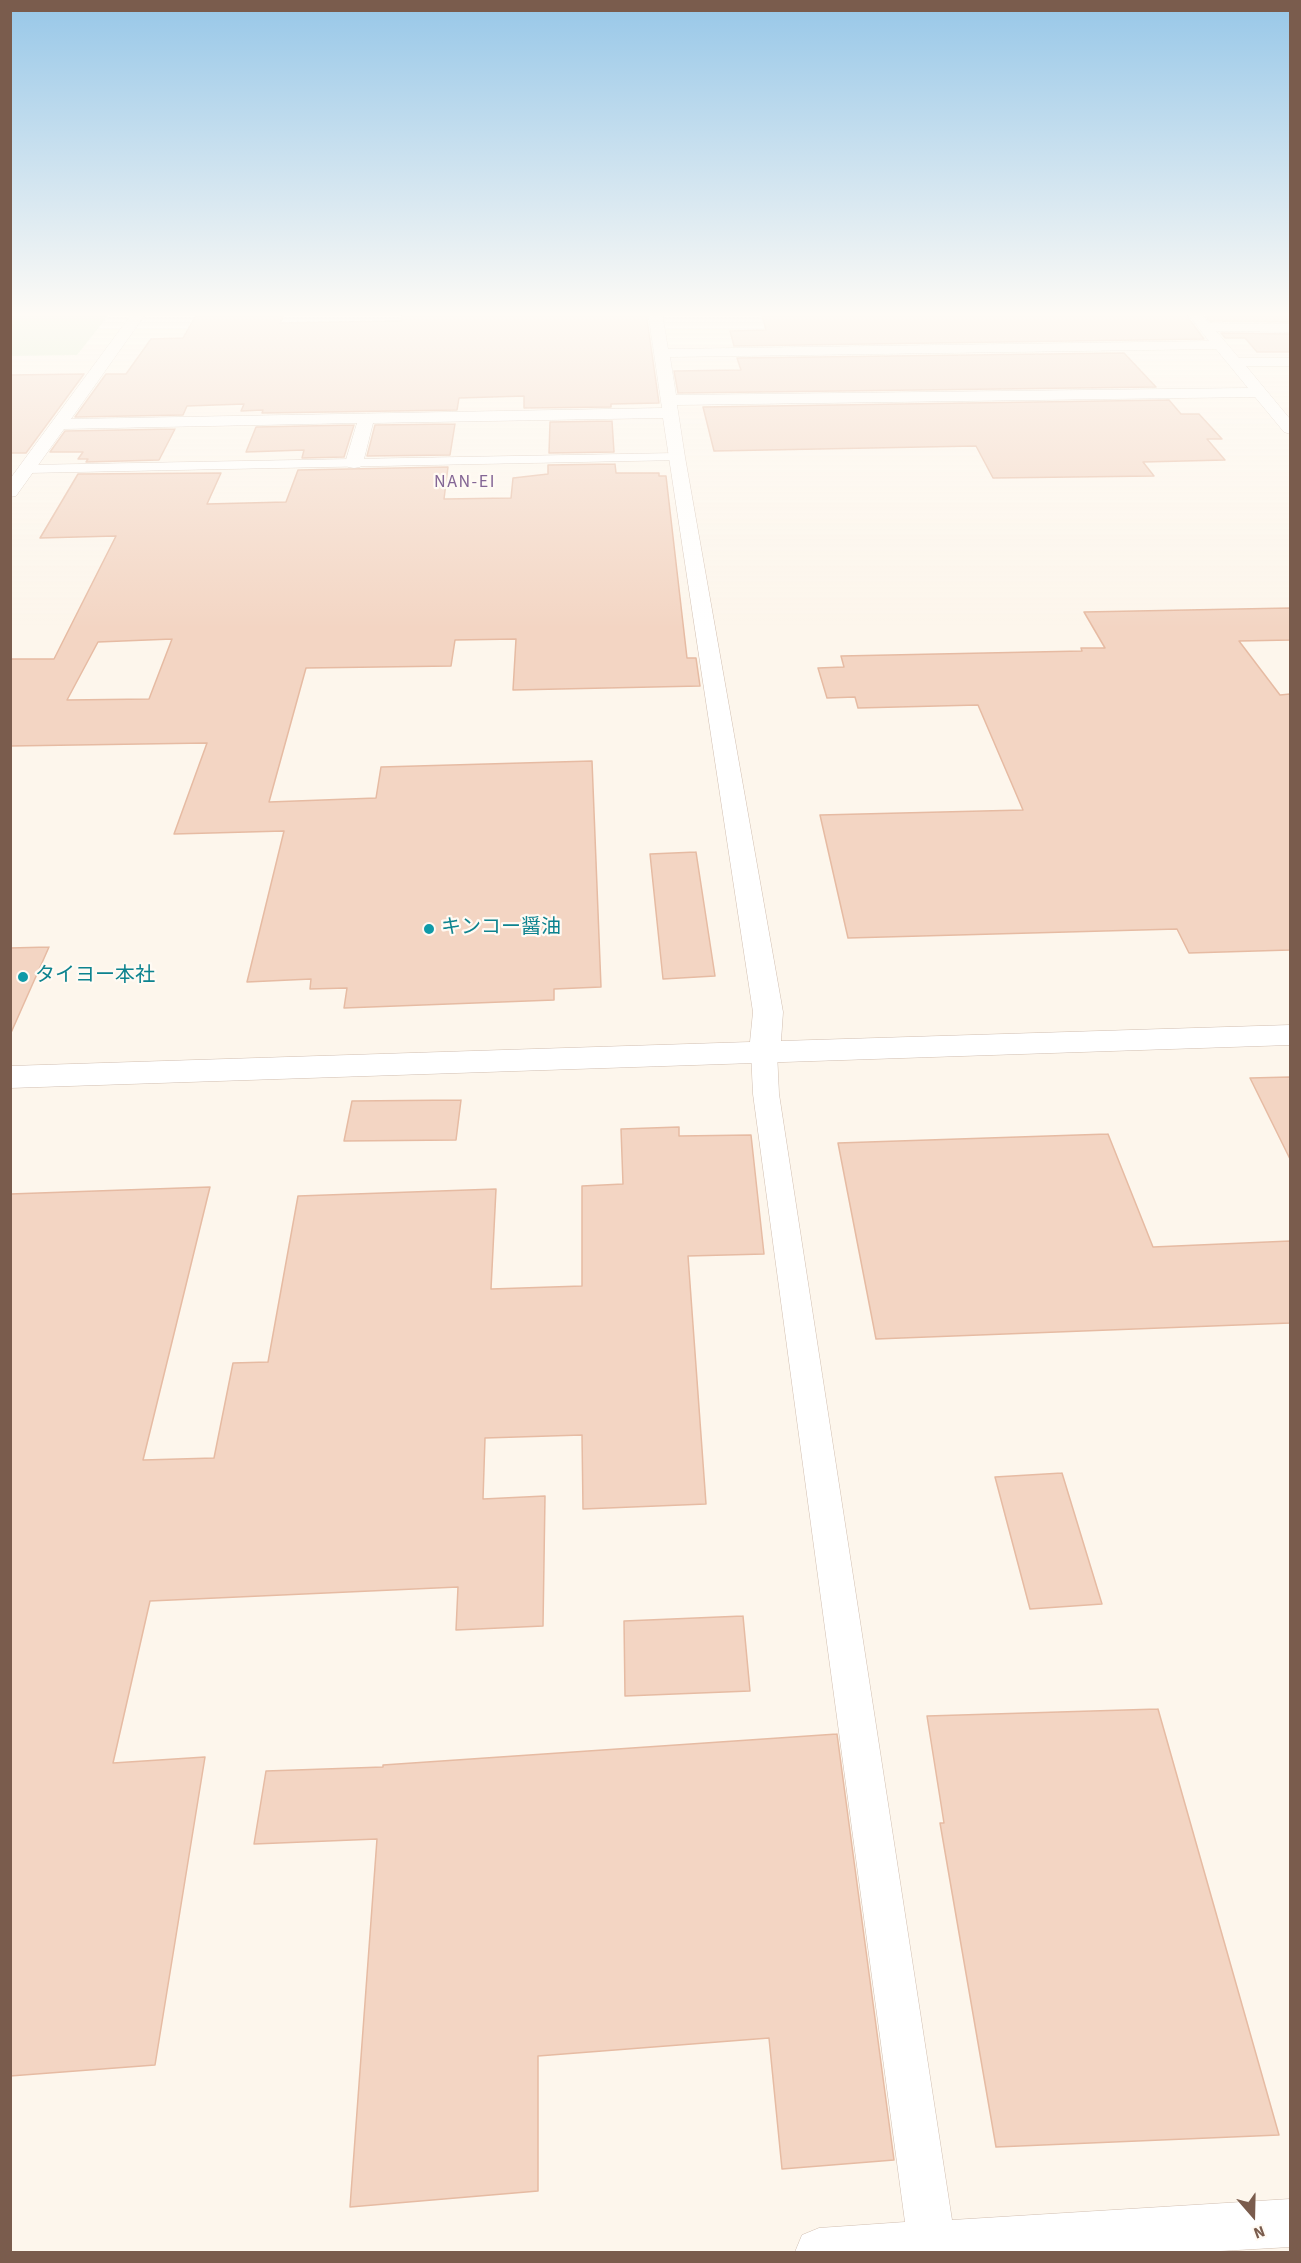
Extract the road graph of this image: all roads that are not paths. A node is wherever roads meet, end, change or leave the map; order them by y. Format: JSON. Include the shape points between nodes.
{"nodes":[{"id":1,"x":368,"y":417,"type":"edge"},
{"id":2,"x":65,"y":418,"type":"edge"},
{"id":3,"x":341,"y":418,"type":"edge"},
{"id":4,"x":671,"y":418,"type":"edge"},
{"id":5,"x":60,"y":424,"type":"junction"},
{"id":6,"x":676,"y":457,"type":"junction"},
{"id":7,"x":354,"y":463,"type":"junction"},
{"id":8,"x":27,"y":469,"type":"junction"},
{"id":9,"x":10,"y":492,"type":"edge"},
{"id":10,"x":1290,"y":1035,"type":"edge"},
{"id":11,"x":764,"y":1052,"type":"junction"},
{"id":12,"x":10,"y":1077,"type":"edge"},
{"id":13,"x":1290,"y":2223,"type":"edge"},
{"id":14,"x":933,"y":2248,"type":"edge"},
{"id":15,"x":819,"y":2253,"type":"edge"}],
"edges":[{"from":1,"to":7,"type":"street"},
{"from":2,"to":5,"type":"street"},
{"from":3,"to":5,"type":"street"},
{"from":4,"to":6,"type":"street"},
{"from":5,"to":8,"type":"street"},
{"from":6,"to":7,"type":"street"},
{"from":6,"to":11,"type":"street","via":[[768,1012]]},
{"from":7,"to":8,"type":"street"},
{"from":8,"to":9,"type":"street"},
{"from":10,"to":11,"type":"street"},
{"from":11,"to":12,"type":"street"},
{"from":11,"to":14,"type":"street","via":[[766,1094]]},
{"from":13,"to":14,"type":"street"},
{"from":14,"to":15,"type":"street"}]}
